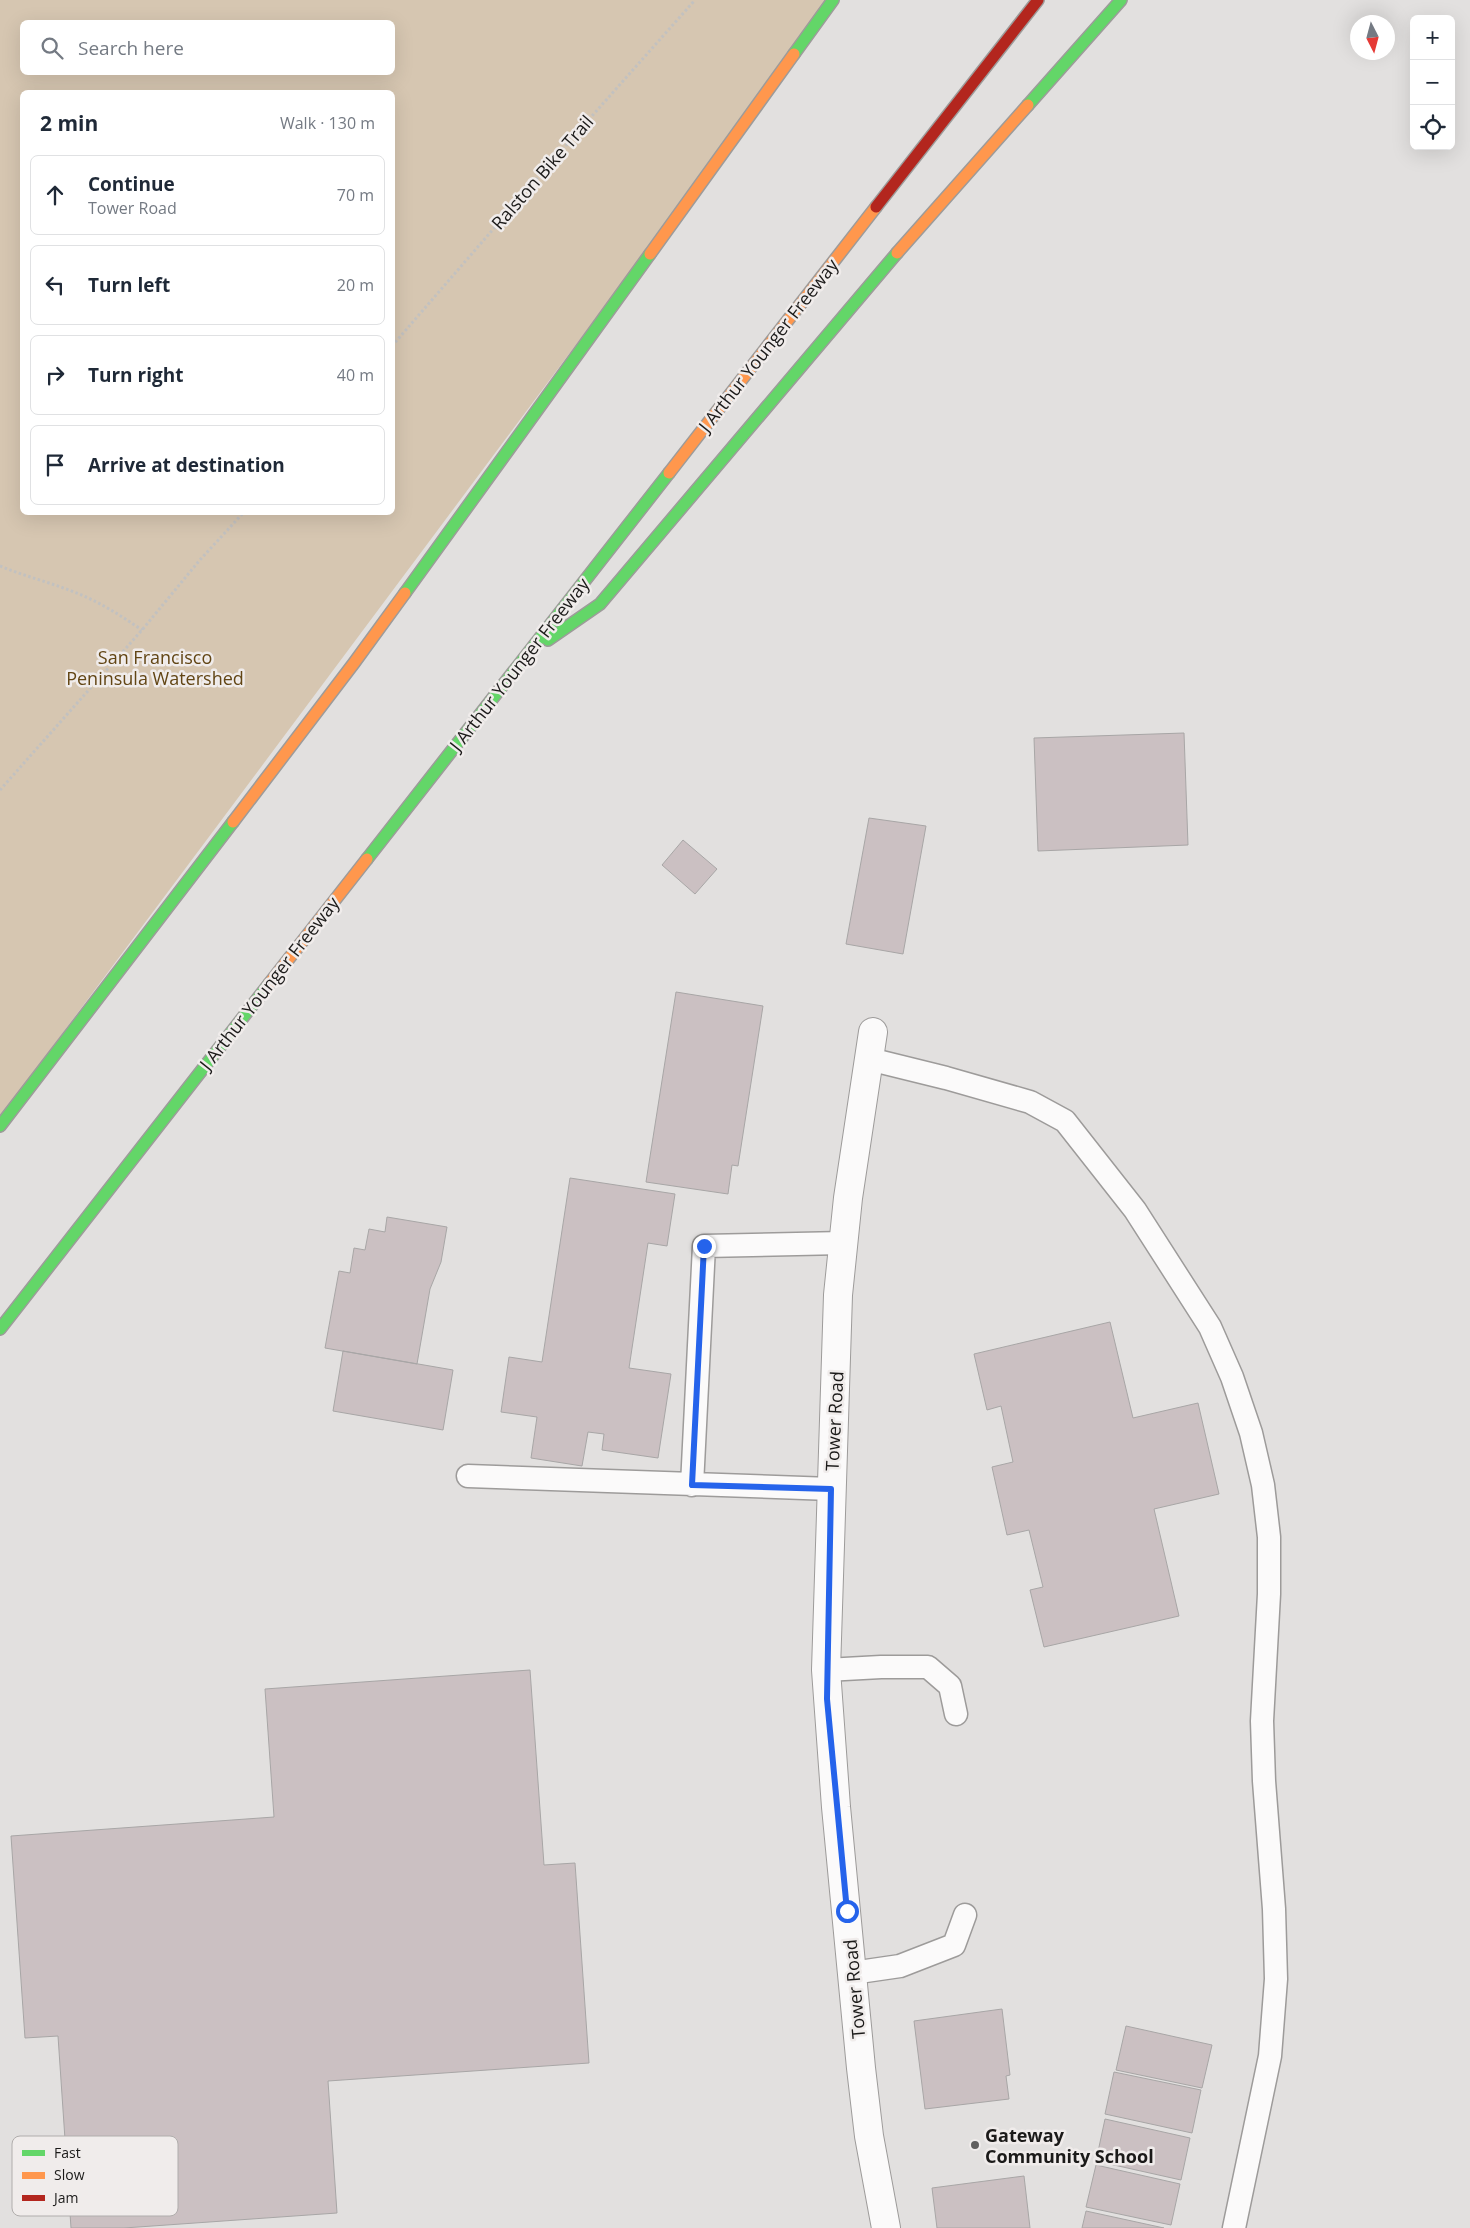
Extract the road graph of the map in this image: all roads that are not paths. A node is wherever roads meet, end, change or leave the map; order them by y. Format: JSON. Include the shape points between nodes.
{"nodes":[{"id":1,"x":834,"y":0,"type":"edge"},
{"id":2,"x":1038,"y":0,"type":"edge"},
{"id":3,"x":1121,"y":0,"type":"edge"},
{"id":4,"x":527,"y":655,"type":"junction"},
{"id":5,"x":873,"y":1032,"type":"dead end"},
{"id":6,"x":869,"y":1059,"type":"junction"},
{"id":7,"x":0,"y":1126,"type":"edge"},
{"id":8,"x":844,"y":1243,"type":"junction"},
{"id":9,"x":0,"y":1329,"type":"edge"},
{"id":10,"x":468,"y":1476,"type":"dead end"},
{"id":11,"x":692,"y":1485,"type":"junction"},
{"id":12,"x":831,"y":1489,"type":"junction"},
{"id":13,"x":826,"y":1670,"type":"junction"},
{"id":14,"x":956,"y":1714,"type":"dead end"},
{"id":15,"x":966,"y":1915,"type":"dead end"},
{"id":16,"x":852,"y":1973,"type":"junction"},
{"id":17,"x":886,"y":2228,"type":"edge"},
{"id":18,"x":1234,"y":2228,"type":"edge"}],
"edges":[{"from":1,"to":7,"type":"highway","via":[[354,663]]},
{"from":2,"to":4,"type":"highway","name":"J Arthur Younger Freeway"},
{"from":3,"to":4,"type":"highway","via":[[871,282],[600,604]]},
{"from":4,"to":9,"type":"highway","name":"J Arthur Younger Freeway"},
{"from":5,"to":6,"type":"street","name":"Tower Road"},
{"from":6,"to":8,"type":"street","name":"Tower Road"},
{"from":6,"to":18,"type":"lane","via":[[1030,1102],[1065,1121],[1135,1210],[1210,1327],[1251,1433],[1269,1537],[1262,1721],[1276,1979],[1270,2056]]},
{"from":8,"to":11,"type":"lane","via":[[704,1246]]},
{"from":8,"to":12,"type":"street","name":"Tower Road","via":[[838,1295]]},
{"from":10,"to":11,"type":"lane"},
{"from":11,"to":12,"type":"lane"},
{"from":12,"to":13,"type":"street","name":"Tower Road"},
{"from":13,"to":14,"type":"lane","via":[[928,1667],[950,1686]]},
{"from":13,"to":16,"type":"street","name":"Tower Road"},
{"from":15,"to":16,"type":"lane","via":[[954,1945],[900,1966]]},
{"from":16,"to":17,"type":"street","name":"Tower Road","via":[[870,2136]]}]}
